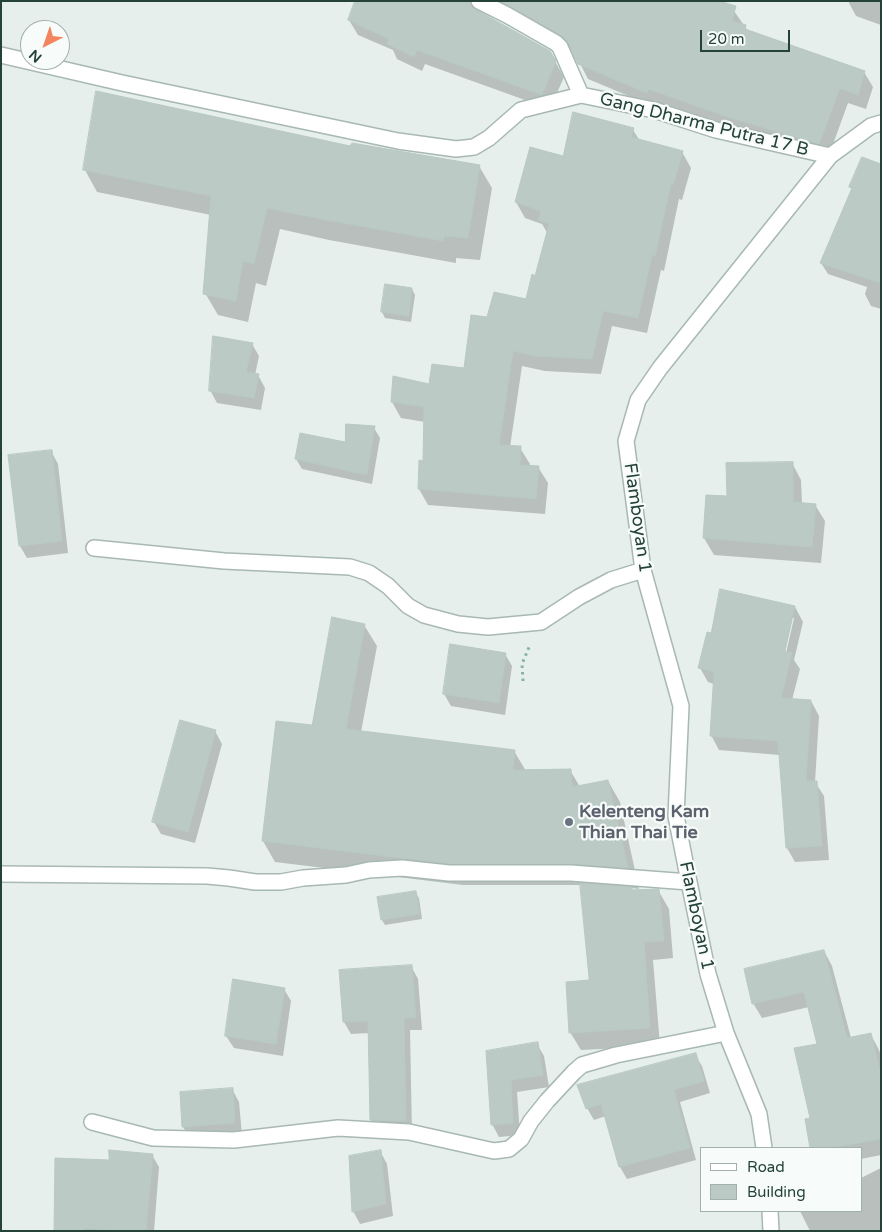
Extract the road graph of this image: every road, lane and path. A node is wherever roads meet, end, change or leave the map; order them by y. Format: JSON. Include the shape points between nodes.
{"nodes":[{"id":1,"x":480,"y":1,"type":"edge"},
{"id":2,"x":1,"y":55,"type":"edge"},
{"id":3,"x":581,"y":95,"type":"junction"},
{"id":4,"x":881,"y":123,"type":"edge"},
{"id":5,"x":830,"y":156,"type":"junction"},
{"id":6,"x":94,"y":548,"type":"dead end"},
{"id":7,"x":643,"y":570,"type":"junction"},
{"id":8,"x":541,"y":622,"type":"junction"},
{"id":9,"x":523,"y":681,"type":"dead end"},
{"id":10,"x":1,"y":874,"type":"edge"},
{"id":11,"x":689,"y":882,"type":"junction"},
{"id":12,"x":726,"y":1033,"type":"junction"},
{"id":13,"x":92,"y":1122,"type":"dead end"},
{"id":14,"x":764,"y":1147,"type":"edge"},
{"id":15,"x":770,"y":1212,"type":"edge"},
{"id":16,"x":771,"y":1231,"type":"edge"}],
"edges":[{"from":1,"to":3,"type":"street","via":[[556,43]]},
{"from":2,"to":3,"type":"street","name":"Gang Dharma Putra 17 B","via":[[398,141],[456,149],[474,147],[521,110]]},
{"from":3,"to":5,"type":"street","name":"Gang Dharma Putra 17 B","via":[[654,110],[716,130]]},
{"from":4,"to":5,"type":"street","via":[[871,126]]},
{"from":5,"to":7,"type":"street","name":"Flamboyan 1","via":[[638,400],[626,441]]},
{"from":6,"to":8,"type":"street","via":[[350,567],[369,573],[408,606],[424,615],[458,624],[488,627]]},
{"from":7,"to":8,"type":"street","via":[[611,580]]},
{"from":7,"to":11,"type":"street","name":"Flamboyan 1","via":[[680,706],[676,816]]},
{"from":8,"to":9,"type":"path","via":[[522,664]]},
{"from":10,"to":11,"type":"street","via":[[207,876],[281,882],[402,868],[449,873],[571,873]]},
{"from":11,"to":12,"type":"street","name":"Flamboyan 1","via":[[708,974]]},
{"from":12,"to":13,"type":"street","via":[[582,1065],[547,1101],[521,1139],[509,1149],[494,1151],[408,1132],[338,1128],[234,1140],[153,1138]]},
{"from":12,"to":14,"type":"street","name":"Flamboyan 1","via":[[759,1114]]},
{"from":15,"to":16,"type":"street"}]}
